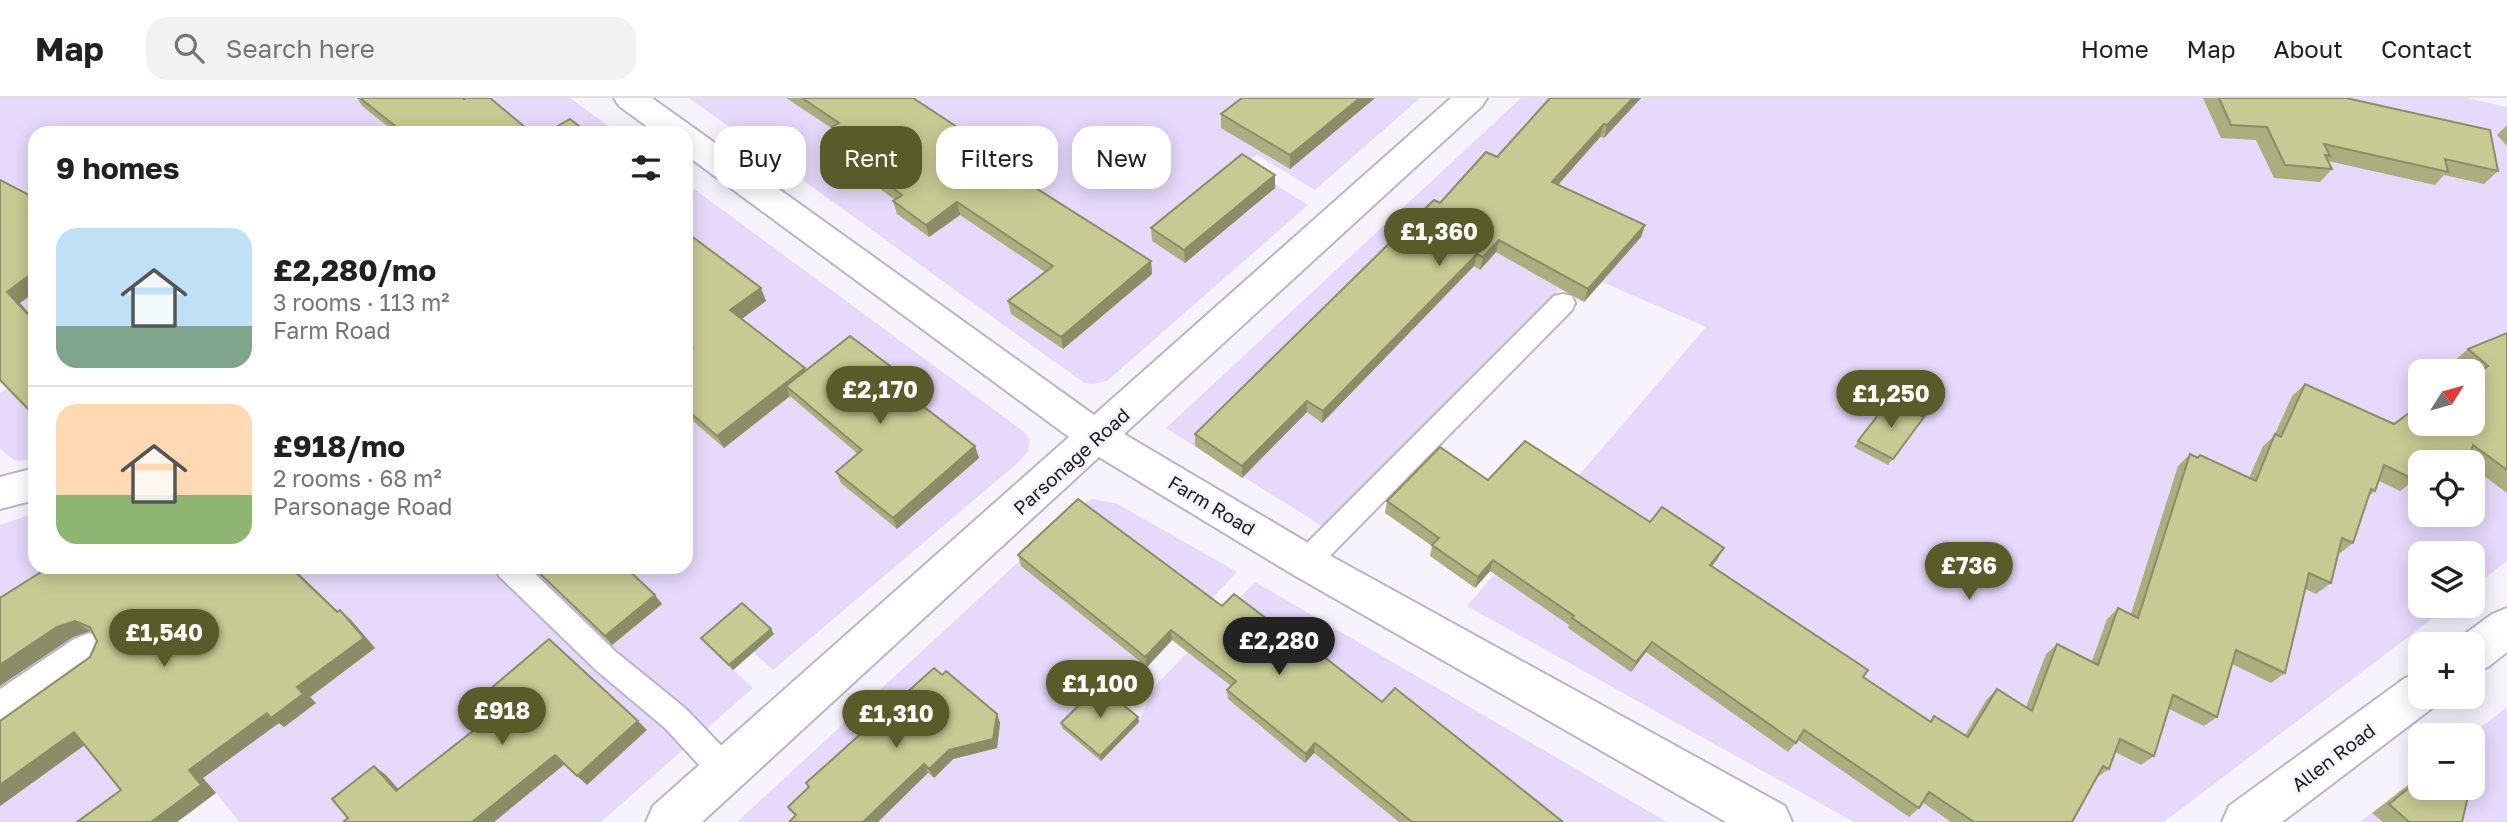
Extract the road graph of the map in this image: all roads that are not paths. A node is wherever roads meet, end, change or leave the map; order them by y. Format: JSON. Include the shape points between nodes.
{"nodes":[{"id":1,"x":630,"y":98,"type":"edge"},
{"id":2,"x":1471,"y":98,"type":"edge"},
{"id":3,"x":668,"y":126,"type":"edge"},
{"id":4,"x":693,"y":144,"type":"edge"},
{"id":5,"x":1563,"y":303,"type":"dead end"},
{"id":6,"x":1097,"y":437,"type":"junction"},
{"id":7,"x":28,"y":486,"type":"edge"},
{"id":8,"x":0,"y":493,"type":"edge"},
{"id":9,"x":1307,"y":562,"type":"junction"},
{"id":10,"x":516,"y":574,"type":"edge"},
{"id":11,"x":2507,"y":627,"type":"edge"},
{"id":12,"x":2485,"y":644,"type":"edge"},
{"id":13,"x":89,"y":652,"type":"edge"},
{"id":14,"x":2408,"y":701,"type":"edge"},
{"id":15,"x":0,"y":714,"type":"edge"},
{"id":16,"x":725,"y":771,"type":"junction"},
{"id":17,"x":669,"y":822,"type":"edge"},
{"id":18,"x":1769,"y":822,"type":"edge"},
{"id":19,"x":2245,"y":822,"type":"edge"}],
"edges":[{"from":1,"to":3,"type":"street"},
{"from":2,"to":6,"type":"street","name":"Parsonage Road"},
{"from":4,"to":6,"type":"street","name":"Farm Road"},
{"from":5,"to":9,"type":"lane"},
{"from":6,"to":9,"type":"street","name":"Farm Road"},
{"from":6,"to":16,"type":"street","name":"Parsonage Road"},
{"from":7,"to":8,"type":"street"},
{"from":9,"to":18,"type":"street","name":"Farm Road"},
{"from":10,"to":16,"type":"lane","via":[[606,661],[675,718]]},
{"from":11,"to":12,"type":"street"},
{"from":13,"to":15,"type":"street"},
{"from":14,"to":19,"type":"street","name":"Allen Road"},
{"from":16,"to":17,"type":"street","name":"Parsonage Road"}]}
